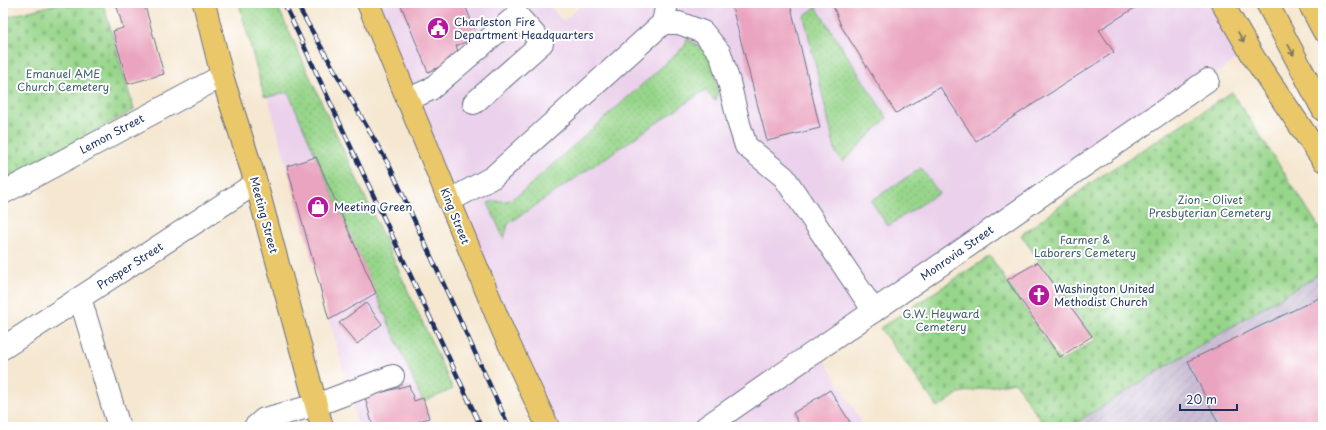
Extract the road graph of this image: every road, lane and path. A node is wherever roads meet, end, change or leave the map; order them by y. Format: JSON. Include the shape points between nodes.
{"nodes":[{"id":1,"x":204,"y":3,"type":"edge"},
{"id":2,"x":368,"y":3,"type":"edge"},
{"id":3,"x":1222,"y":3,"type":"edge"},
{"id":4,"x":1267,"y":3,"type":"edge"},
{"id":5,"x":1309,"y":3,"type":"edge"},
{"id":6,"x":512,"y":9,"type":"edge"},
{"id":7,"x":665,"y":13,"type":"edge"},
{"id":8,"x":1323,"y":30,"type":"edge"},
{"id":9,"x":222,"y":76,"type":"junction"},
{"id":10,"x":1208,"y":80,"type":"dead end"},
{"id":11,"x":408,"y":100,"type":"junction"},
{"id":12,"x":474,"y":103,"type":"dead end"},
{"id":13,"x":1323,"y":110,"type":"edge"},
{"id":14,"x":1323,"y":160,"type":"edge"},
{"id":15,"x":256,"y":183,"type":"junction"},
{"id":16,"x":3,"y":193,"type":"edge"},
{"id":17,"x":450,"y":201,"type":"junction"},
{"id":18,"x":80,"y":298,"type":"junction"},
{"id":19,"x":874,"y":311,"type":"junction"},
{"id":20,"x":3,"y":348,"type":"edge"},
{"id":21,"x":393,"y":376,"type":"dead end"},
{"id":22,"x":316,"y":405,"type":"junction"},
{"id":23,"x":119,"y":427,"type":"edge"},
{"id":24,"x":255,"y":427,"type":"edge"},
{"id":25,"x":322,"y":427,"type":"edge"},
{"id":26,"x":548,"y":427,"type":"edge"},
{"id":27,"x":706,"y":427,"type":"edge"}],
"edges":[{"from":1,"to":9,"type":"main road","name":"Meeting Street"},
{"from":2,"to":11,"type":"main road","name":"King Street"},
{"from":3,"to":14,"type":"main road","one_way":true,"via":[[1254,58]]},
{"from":4,"to":13,"type":"main road","one_way":true},
{"from":5,"to":8,"type":"main road"},
{"from":6,"to":11,"type":"street","via":[[431,89]]},
{"from":6,"to":12,"type":"street","via":[[542,43]]},
{"from":7,"to":17,"type":"street","via":[[493,177]]},
{"from":7,"to":19,"type":"street","via":[[679,23],[703,32],[720,53],[746,146],[784,177]]},
{"from":9,"to":15,"type":"main road","name":"Meeting Street"},
{"from":9,"to":16,"type":"street","name":"Lemon Street"},
{"from":10,"to":19,"type":"street","name":"Monrovia Street"},
{"from":11,"to":17,"type":"main road","name":"King Street"},
{"from":15,"to":18,"type":"street","name":"Prosper Street"},
{"from":15,"to":22,"type":"main road","name":"Meeting Street"},
{"from":17,"to":26,"type":"main road","name":"King Street","via":[[503,331]]},
{"from":18,"to":20,"type":"street","name":"Prosper Street"},
{"from":18,"to":23,"type":"street"},
{"from":19,"to":27,"type":"street","name":"Monrovia Street"},
{"from":21,"to":22,"type":"street"},
{"from":22,"to":24,"type":"street","via":[[264,419]]},
{"from":22,"to":25,"type":"main road","name":"Meeting Street"}]}
